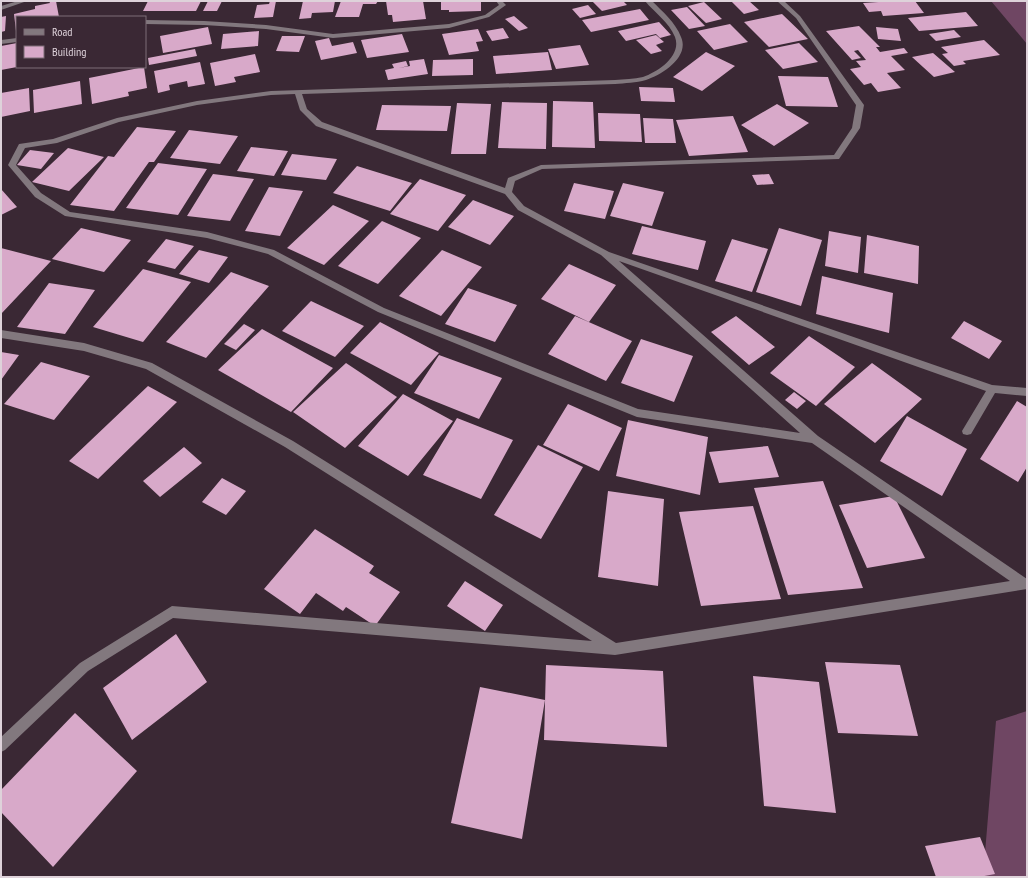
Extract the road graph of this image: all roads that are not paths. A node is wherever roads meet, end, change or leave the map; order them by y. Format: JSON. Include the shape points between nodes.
{"nodes":[{"id":1,"x":24,"y":1,"type":"edge"},
{"id":2,"x":499,"y":1,"type":"edge"},
{"id":3,"x":648,"y":1,"type":"edge"},
{"id":4,"x":780,"y":1,"type":"edge"},
{"id":5,"x":790,"y":5,"type":"edge"},
{"id":6,"x":1,"y":8,"type":"edge"},
{"id":7,"x":146,"y":22,"type":"edge"},
{"id":8,"x":16,"y":40,"type":"edge"},
{"id":9,"x":1,"y":42,"type":"edge"},
{"id":10,"x":298,"y":92,"type":"junction"},
{"id":11,"x":511,"y":180,"type":"junction"},
{"id":12,"x":491,"y":185,"type":"junction"},
{"id":13,"x":508,"y":192,"type":"junction"},
{"id":14,"x":604,"y":253,"type":"junction"},
{"id":15,"x":1,"y":334,"type":"edge"},
{"id":16,"x":992,"y":389,"type":"junction"},
{"id":17,"x":1027,"y":392,"type":"edge"},
{"id":18,"x":967,"y":431,"type":"dead end"},
{"id":19,"x":814,"y":439,"type":"junction"},
{"id":20,"x":1026,"y":584,"type":"edge"},
{"id":21,"x":615,"y":649,"type":"junction"},
{"id":22,"x":1,"y":746,"type":"edge"}],
"edges":[{"from":1,"to":6,"type":"street"},
{"from":2,"to":7,"type":"street","via":[[503,5],[487,16],[449,26],[333,36],[204,22]]},
{"from":3,"to":10,"type":"street","via":[[666,19],[679,37],[680,44],[670,64],[648,78],[615,82]]},
{"from":4,"to":5,"type":"street"},
{"from":5,"to":11,"type":"street","via":[[860,105],[856,128],[836,157],[541,167]]},
{"from":8,"to":9,"type":"street"},
{"from":10,"to":12,"type":"street","via":[[304,110],[319,124]]},
{"from":10,"to":19,"type":"street","via":[[197,103],[117,120],[54,141],[22,146],[12,165],[38,195],[68,214],[207,235],[271,252],[381,310],[637,413]]},
{"from":11,"to":12,"type":"street"},
{"from":11,"to":13,"type":"street"},
{"from":12,"to":13,"type":"street"},
{"from":13,"to":14,"type":"street","via":[[521,208]]},
{"from":14,"to":16,"type":"street"},
{"from":14,"to":19,"type":"street"},
{"from":15,"to":21,"type":"street","via":[[84,347],[149,366],[289,444]]},
{"from":16,"to":17,"type":"street"},
{"from":16,"to":18,"type":"street"},
{"from":19,"to":20,"type":"street"},
{"from":20,"to":21,"type":"street"},
{"from":21,"to":22,"type":"street","via":[[172,612],[84,667]]}]}
